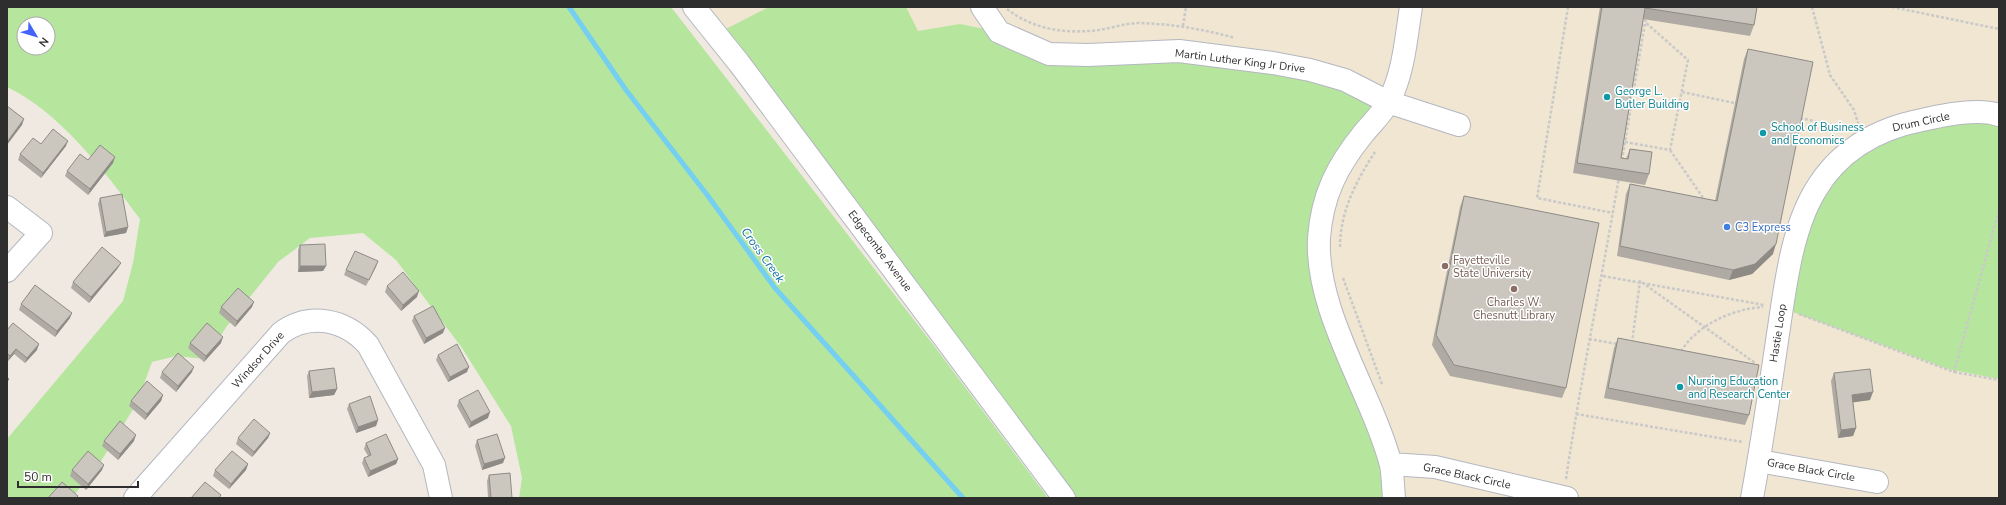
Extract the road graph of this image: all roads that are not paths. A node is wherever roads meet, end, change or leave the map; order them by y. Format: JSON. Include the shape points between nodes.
{"nodes":[{"id":1,"x":694,"y":7,"type":"edge"},
{"id":2,"x":982,"y":7,"type":"edge"},
{"id":3,"x":1412,"y":7,"type":"edge"},
{"id":4,"x":1388,"y":102,"type":"junction"},
{"id":5,"x":1999,"y":115,"type":"edge"},
{"id":6,"x":1459,"y":125,"type":"dead end"},
{"id":7,"x":14,"y":212,"type":"edge"},
{"id":8,"x":7,"y":271,"type":"edge"},
{"id":9,"x":1788,"y":277,"type":"joint"},
{"id":10,"x":1759,"y":461,"type":"junction"},
{"id":11,"x":1391,"y":464,"type":"junction"},
{"id":12,"x":1877,"y":482,"type":"dead end"},
{"id":13,"x":1566,"y":492,"type":"edge"},
{"id":14,"x":135,"y":498,"type":"edge"},
{"id":15,"x":441,"y":498,"type":"edge"},
{"id":16,"x":1064,"y":498,"type":"edge"},
{"id":17,"x":1394,"y":498,"type":"edge"},
{"id":18,"x":1752,"y":498,"type":"edge"}],
"edges":[{"from":1,"to":16,"type":"street","name":"Edgecombe Avenue","via":[[749,76]]},
{"from":2,"to":4,"type":"street","name":"Martin Luther King Jr Drive","via":[[999,32],[1049,54],[1179,51],[1273,63],[1346,80]]},
{"from":3,"to":4,"type":"street","via":[[1400,72]]},
{"from":4,"to":6,"type":"street","name":"Martin Luther King Jr Drive"},
{"from":4,"to":11,"type":"street","via":[[1344,156],[1329,186],[1319,239],[1320,263],[1331,310]]},
{"from":5,"to":9,"type":"street","name":"Drum Circle","via":[[1991,112],[1935,117],[1900,124],[1879,132],[1859,144],[1843,157],[1815,191],[1805,210]]},
{"from":7,"to":8,"type":"street","via":[[41,233]]},
{"from":9,"to":10,"type":"street","name":"Hastie Loop"},
{"from":10,"to":12,"type":"street","name":"Grace Black Circle"},
{"from":10,"to":18,"type":"street","name":"Grace Black Circle"},
{"from":11,"to":13,"type":"street","name":"Grace Black Circle","via":[[1435,467]]},
{"from":11,"to":17,"type":"street"},
{"from":14,"to":15,"type":"street","name":"Windsor Drive","via":[[280,333],[300,322],[321,320],[332,321],[352,331],[368,345],[434,465]]}]}
